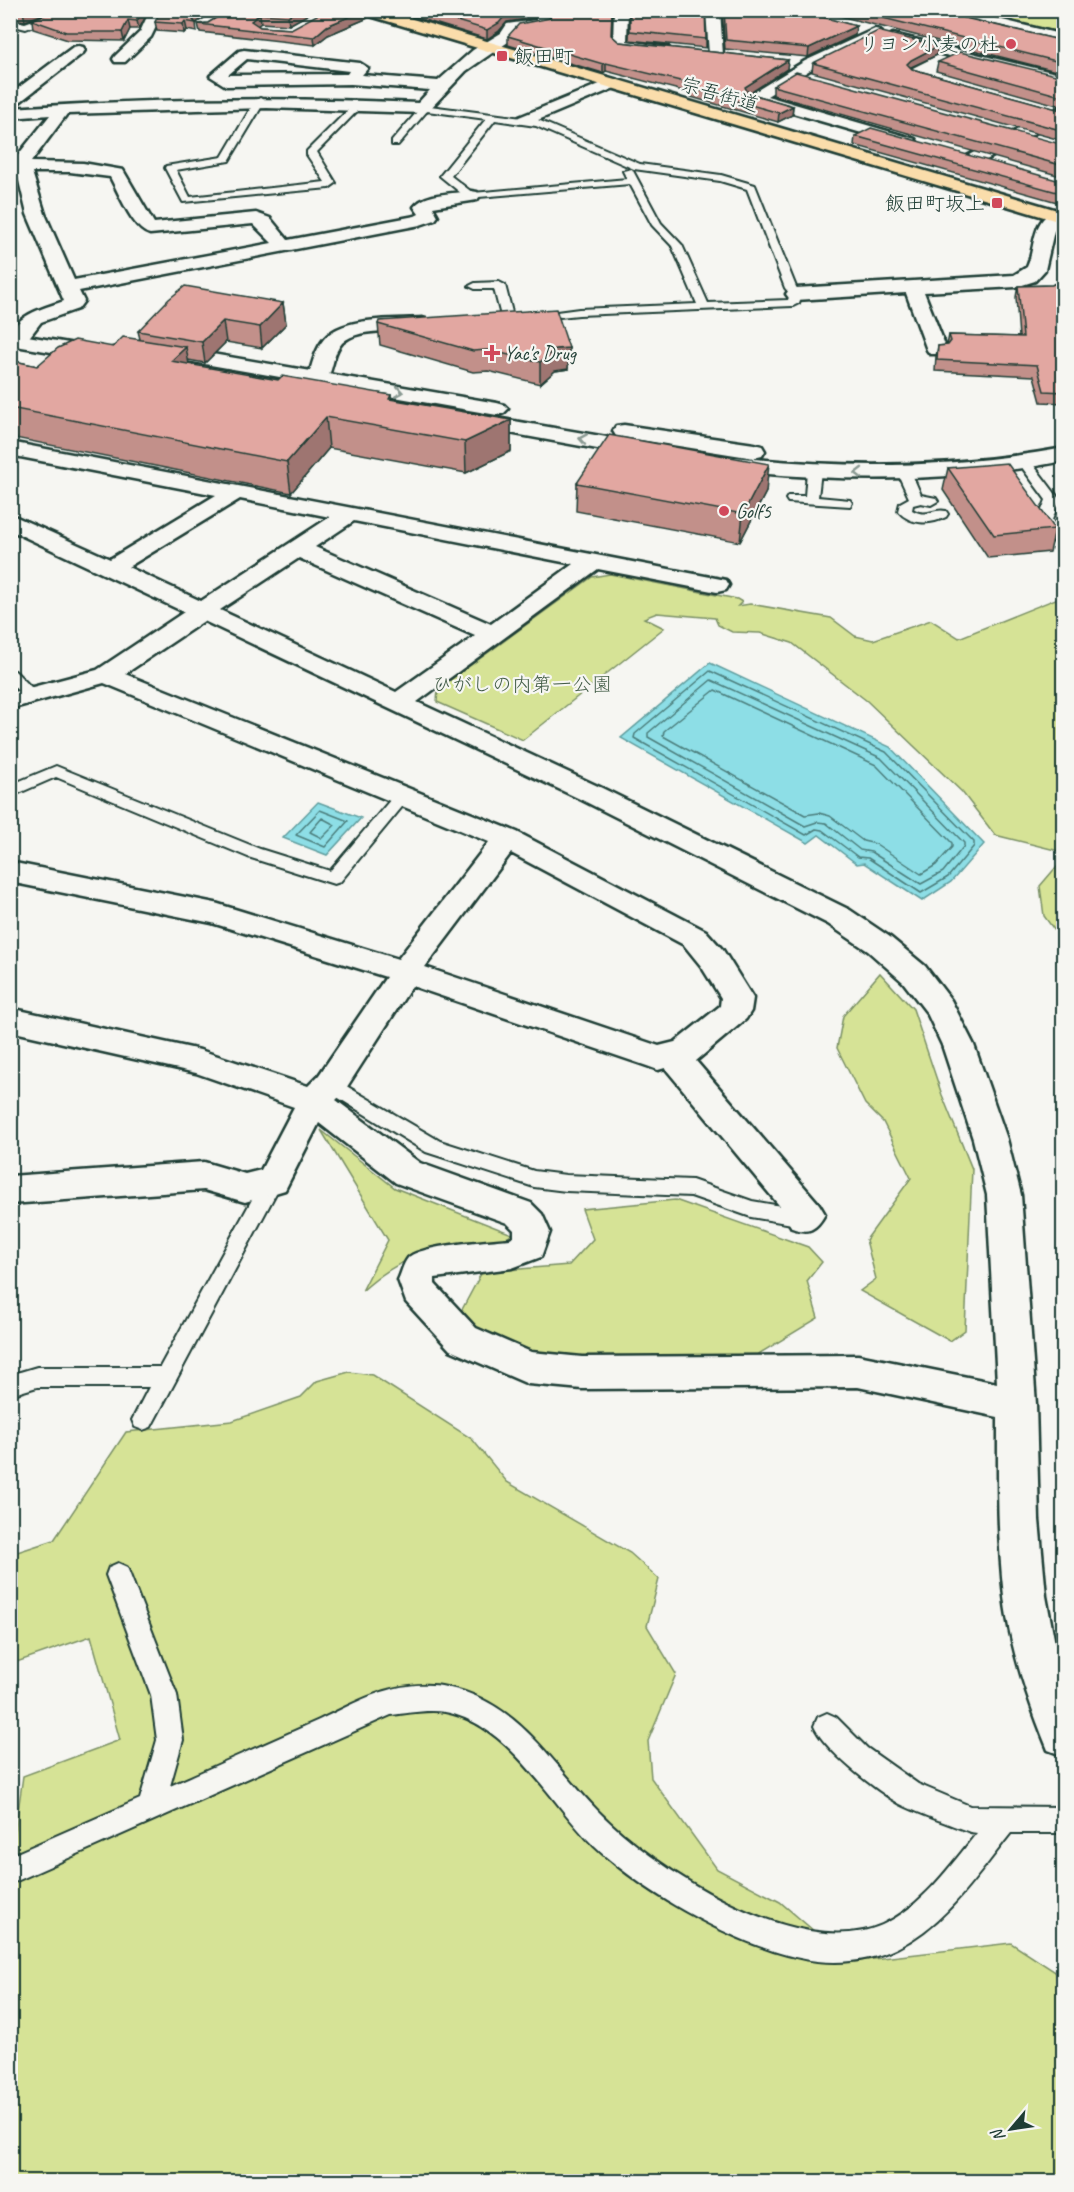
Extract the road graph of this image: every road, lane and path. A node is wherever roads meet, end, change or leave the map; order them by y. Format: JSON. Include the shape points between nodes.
{"nodes":[{"id":1,"x":71,"y":10,"type":"edge"},
{"id":2,"x":157,"y":10,"type":"edge"},
{"id":3,"x":365,"y":10,"type":"edge"},
{"id":4,"x":543,"y":10,"type":"edge"},
{"id":5,"x":621,"y":10,"type":"edge"},
{"id":6,"x":712,"y":10,"type":"edge"},
{"id":7,"x":942,"y":10,"type":"edge"},
{"id":8,"x":10,"y":22,"type":"edge"},
{"id":9,"x":853,"y":27,"type":"edge"},
{"id":10,"x":875,"y":33,"type":"junction"},
{"id":11,"x":1064,"y":40,"type":"edge"},
{"id":12,"x":487,"y":48,"type":"junction"},
{"id":13,"x":78,"y":50,"type":"dead end"},
{"id":14,"x":681,"y":52,"type":"edge"},
{"id":15,"x":956,"y":53,"type":"junction"},
{"id":16,"x":716,"y":55,"type":"edge"},
{"id":17,"x":120,"y":59,"type":"dead end"},
{"id":18,"x":937,"y":62,"type":"edge"},
{"id":19,"x":1055,"y":64,"type":"edge"},
{"id":20,"x":790,"y":68,"type":"junction"},
{"id":21,"x":1037,"y":73,"type":"junction"},
{"id":22,"x":287,"y":80,"type":"junction"},
{"id":23,"x":351,"y":80,"type":"junction"},
{"id":24,"x":815,"y":80,"type":"edge"},
{"id":25,"x":1064,"y":80,"type":"edge"},
{"id":26,"x":612,"y":84,"type":"junction"},
{"id":27,"x":440,"y":86,"type":"junction"},
{"id":28,"x":260,"y":101,"type":"junction"},
{"id":29,"x":282,"y":101,"type":"junction"},
{"id":30,"x":10,"y":102,"type":"edge"},
{"id":31,"x":359,"y":104,"type":"junction"},
{"id":32,"x":1035,"y":106,"type":"edge"},
{"id":33,"x":422,"y":108,"type":"junction"},
{"id":34,"x":63,"y":109,"type":"junction"},
{"id":35,"x":10,"y":112,"type":"edge"},
{"id":36,"x":1061,"y":113,"type":"edge"},
{"id":37,"x":494,"y":116,"type":"junction"},
{"id":38,"x":525,"y":120,"type":"junction"},
{"id":39,"x":851,"y":126,"type":"junction"},
{"id":40,"x":994,"y":129,"type":"edge"},
{"id":41,"x":1016,"y":136,"type":"junction"},
{"id":42,"x":1035,"y":141,"type":"edge"},
{"id":43,"x":395,"y":143,"type":"dead end"},
{"id":44,"x":816,"y":144,"type":"junction"},
{"id":45,"x":929,"y":148,"type":"edge"},
{"id":46,"x":19,"y":162,"type":"edge"},
{"id":47,"x":627,"y":163,"type":"junction"},
{"id":48,"x":996,"y":166,"type":"edge"},
{"id":49,"x":634,"y":181,"type":"junction"},
{"id":50,"x":30,"y":196,"type":"junction"},
{"id":51,"x":471,"y":196,"type":"junction"},
{"id":52,"x":10,"y":198,"type":"edge"},
{"id":53,"x":1060,"y":217,"type":"edge"},
{"id":54,"x":284,"y":246,"type":"junction"},
{"id":55,"x":68,"y":286,"type":"junction"},
{"id":56,"x":475,"y":286,"type":"dead end"},
{"id":57,"x":913,"y":287,"type":"junction"},
{"id":58,"x":796,"y":294,"type":"junction"},
{"id":59,"x":705,"y":307,"type":"junction"},
{"id":60,"x":513,"y":320,"type":"junction"},
{"id":61,"x":437,"y":321,"type":"edge"},
{"id":62,"x":487,"y":321,"type":"edge"},
{"id":63,"x":17,"y":333,"type":"edge"},
{"id":64,"x":937,"y":350,"type":"edge"},
{"id":65,"x":122,"y":351,"type":"edge"},
{"id":66,"x":318,"y":378,"type":"junction"},
{"id":67,"x":1064,"y":438,"type":"edge"},
{"id":68,"x":10,"y":448,"type":"edge"},
{"id":69,"x":1064,"y":454,"type":"edge"},
{"id":70,"x":1023,"y":462,"type":"junction"},
{"id":71,"x":814,"y":471,"type":"junction"},
{"id":72,"x":904,"y":472,"type":"junction"},
{"id":73,"x":234,"y":493,"type":"junction"},
{"id":74,"x":793,"y":499,"type":"dead end"},
{"id":75,"x":811,"y":500,"type":"junction"},
{"id":76,"x":845,"y":503,"type":"dead end"},
{"id":77,"x":348,"y":515,"type":"junction"},
{"id":78,"x":935,"y":518,"type":"dead end"},
{"id":79,"x":10,"y":522,"type":"edge"},
{"id":80,"x":1064,"y":545,"type":"edge"},
{"id":81,"x":299,"y":549,"type":"junction"},
{"id":82,"x":592,"y":562,"type":"junction"},
{"id":83,"x":111,"y":568,"type":"junction"},
{"id":84,"x":717,"y":585,"type":"dead end"},
{"id":85,"x":202,"y":611,"type":"junction"},
{"id":86,"x":492,"y":634,"type":"junction"},
{"id":87,"x":10,"y":674,"type":"edge"},
{"id":88,"x":106,"y":675,"type":"junction"},
{"id":89,"x":21,"y":698,"type":"edge"},
{"id":90,"x":397,"y":704,"type":"junction"},
{"id":91,"x":10,"y":792,"type":"edge"},
{"id":92,"x":403,"y":796,"type":"junction"},
{"id":93,"x":507,"y":839,"type":"junction"},
{"id":94,"x":10,"y":872,"type":"edge"},
{"id":95,"x":405,"y":972,"type":"junction"},
{"id":96,"x":10,"y":1019,"type":"edge"},
{"id":97,"x":672,"y":1055,"type":"junction"},
{"id":98,"x":323,"y":1092,"type":"junction"},
{"id":99,"x":273,"y":1179,"type":"junction"},
{"id":100,"x":10,"y":1190,"type":"edge"},
{"id":101,"x":804,"y":1218,"type":"joint"},
{"id":102,"x":166,"y":1377,"type":"junction"},
{"id":103,"x":10,"y":1385,"type":"edge"},
{"id":104,"x":1017,"y":1404,"type":"junction"},
{"id":105,"x":143,"y":1420,"type":"dead end"},
{"id":106,"x":118,"y":1575,"type":"dead end"},
{"id":107,"x":826,"y":1726,"type":"dead end"},
{"id":108,"x":1064,"y":1734,"type":"edge"},
{"id":109,"x":150,"y":1809,"type":"junction"},
{"id":110,"x":1004,"y":1820,"type":"junction"},
{"id":111,"x":1064,"y":1820,"type":"edge"},
{"id":112,"x":10,"y":1870,"type":"edge"}],
"edges":[{"from":1,"to":8,"type":"lane","via":[[26,26]]},
{"from":2,"to":17,"type":"street","via":[[146,34]]},
{"from":3,"to":12,"type":"highway","name":"宗吾街道"},
{"from":4,"to":12,"type":"street","via":[[543,22],[514,26],[509,34]]},
{"from":5,"to":14,"type":"street","via":[[620,44]]},
{"from":6,"to":16,"type":"street"},
{"from":7,"to":11,"type":"street"},
{"from":9,"to":10,"type":"street"},
{"from":10,"to":15,"type":"street"},
{"from":10,"to":20,"type":"street","via":[[810,64]]},
{"from":12,"to":26,"type":"highway","name":"宗吾街道"},
{"from":12,"to":27,"type":"street"},
{"from":13,"to":30,"type":"street"},
{"from":15,"to":18,"type":"street"},
{"from":15,"to":21,"type":"street"},
{"from":19,"to":21,"type":"street"},
{"from":20,"to":24,"type":"street"},
{"from":20,"to":39,"type":"street","via":[[754,97]]},
{"from":21,"to":25,"type":"street"},
{"from":22,"to":23,"type":"street"},
{"from":22,"to":23,"type":"street","via":[[226,81],[218,76],[244,54],[360,68]]},
{"from":22,"to":29,"type":"street"},
{"from":23,"to":27,"type":"street"},
{"from":26,"to":38,"type":"street"},
{"from":26,"to":44,"type":"highway","name":"宗吾街道"},
{"from":27,"to":33,"type":"street"},
{"from":28,"to":29,"type":"street"},
{"from":28,"to":31,"type":"lane","via":[[226,159],[170,168],[187,200],[329,185],[312,151]]},
{"from":28,"to":34,"type":"street"},
{"from":29,"to":31,"type":"street"},
{"from":31,"to":33,"type":"street"},
{"from":32,"to":36,"type":"street"},
{"from":33,"to":37,"type":"lane"},
{"from":33,"to":43,"type":"lane"},
{"from":34,"to":35,"type":"street"},
{"from":34,"to":46,"type":"street"},
{"from":36,"to":41,"type":"street"},
{"from":37,"to":38,"type":"lane"},
{"from":37,"to":51,"type":"lane","via":[[445,176]]},
{"from":38,"to":47,"type":"lane","via":[[572,136]]},
{"from":39,"to":44,"type":"street"},
{"from":39,"to":45,"type":"street"},
{"from":40,"to":41,"type":"street"},
{"from":41,"to":42,"type":"street"},
{"from":41,"to":48,"type":"street","via":[[968,158]]},
{"from":44,"to":53,"type":"highway","name":"宗吾街道"},
{"from":46,"to":50,"type":"street"},
{"from":46,"to":54,"type":"street","via":[[117,174],[150,229],[256,218]]},
{"from":47,"to":49,"type":"lane"},
{"from":47,"to":58,"type":"lane","via":[[721,178],[751,187]]},
{"from":49,"to":51,"type":"lane"},
{"from":49,"to":59,"type":"lane","via":[[657,225],[676,245]]},
{"from":50,"to":52,"type":"street"},
{"from":50,"to":55,"type":"street"},
{"from":51,"to":54,"type":"street","via":[[428,203],[423,207],[429,216],[420,220]]},
{"from":53,"to":57,"type":"street","via":[[1047,225],[1036,271],[1029,278]]},
{"from":54,"to":55,"type":"street"},
{"from":55,"to":63,"type":"street","via":[[74,301],[70,305],[34,318]]},
{"from":56,"to":60,"type":"lane","via":[[498,285]]},
{"from":57,"to":58,"type":"street"},
{"from":57,"to":64,"type":"street"},
{"from":58,"to":59,"type":"lane","via":[[794,303]]},
{"from":59,"to":60,"type":"lane","via":[[579,312]]},
{"from":60,"to":62,"type":"street"},
{"from":61,"to":66,"type":"street","via":[[369,327],[343,334],[332,341]]},
{"from":63,"to":65,"type":"street"},
{"from":66,"to":67,"type":"street","one_way":true,"via":[[687,443],[790,454],[885,457],[959,453]]},
{"from":71,"to":66,"type":"street","one_way":true,"via":[[708,461],[146,355]]},
{"from":68,"to":73,"type":"street"},
{"from":69,"to":70,"type":"street"},
{"from":70,"to":72,"type":"street"},
{"from":70,"to":80,"type":"lane","via":[[1053,500],[1045,520]]},
{"from":72,"to":71,"type":"street","one_way":true},
{"from":71,"to":75,"type":"lane"},
{"from":72,"to":78,"type":"lane","via":[[924,500],[907,503],[905,511],[917,518]]},
{"from":73,"to":77,"type":"street"},
{"from":73,"to":83,"type":"street"},
{"from":74,"to":75,"type":"lane"},
{"from":75,"to":76,"type":"lane"},
{"from":77,"to":81,"type":"street"},
{"from":77,"to":82,"type":"street"},
{"from":79,"to":83,"type":"street"},
{"from":81,"to":85,"type":"street"},
{"from":81,"to":86,"type":"street"},
{"from":82,"to":84,"type":"street"},
{"from":82,"to":86,"type":"street"},
{"from":83,"to":85,"type":"street"},
{"from":85,"to":88,"type":"street"},
{"from":85,"to":90,"type":"street"},
{"from":86,"to":90,"type":"street"},
{"from":87,"to":89,"type":"lane"},
{"from":88,"to":89,"type":"street"},
{"from":88,"to":92,"type":"street"},
{"from":90,"to":104,"type":"street","via":[[592,794],[839,917],[914,974],[940,1008],[958,1046],[990,1139],[1004,1196]]},
{"from":91,"to":92,"type":"lane","via":[[56,771],[254,853],[334,878]]},
{"from":92,"to":93,"type":"street"},
{"from":93,"to":95,"type":"street"},
{"from":93,"to":97,"type":"street","via":[[696,938],[712,958],[737,998],[735,1011],[685,1052]]},
{"from":94,"to":95,"type":"street","via":[[214,913]]},
{"from":95,"to":97,"type":"street","via":[[658,1058]]},
{"from":95,"to":98,"type":"street"},
{"from":96,"to":98,"type":"street"},
{"from":97,"to":101,"type":"street","via":[[807,1214]]},
{"from":98,"to":99,"type":"street"},
{"from":98,"to":101,"type":"lane","via":[[433,1147],[534,1179],[692,1188],[751,1209]]},
{"from":98,"to":104,"type":"street","via":[[408,1173],[519,1213],[531,1223],[534,1236],[528,1247],[421,1268],[416,1280],[419,1291],[463,1339],[528,1368],[582,1373],[858,1371]]},
{"from":99,"to":100,"type":"street","via":[[245,1188],[204,1176]]},
{"from":99,"to":102,"type":"lane"},
{"from":102,"to":103,"type":"lane","via":[[37,1377]]},
{"from":102,"to":105,"type":"lane"},
{"from":104,"to":108,"type":"street","via":[[1025,1596],[1034,1644]]},
{"from":106,"to":109,"type":"lane","via":[[164,1695],[170,1740]]},
{"from":107,"to":110,"type":"lane","via":[[909,1794],[970,1819]]},
{"from":109,"to":110,"type":"lane","via":[[390,1702],[444,1699],[486,1712],[518,1738],[605,1837],[670,1887],[752,1930],[812,1947],[852,1948],[886,1939],[930,1910]]},
{"from":109,"to":112,"type":"lane"},
{"from":110,"to":111,"type":"lane"}]}
